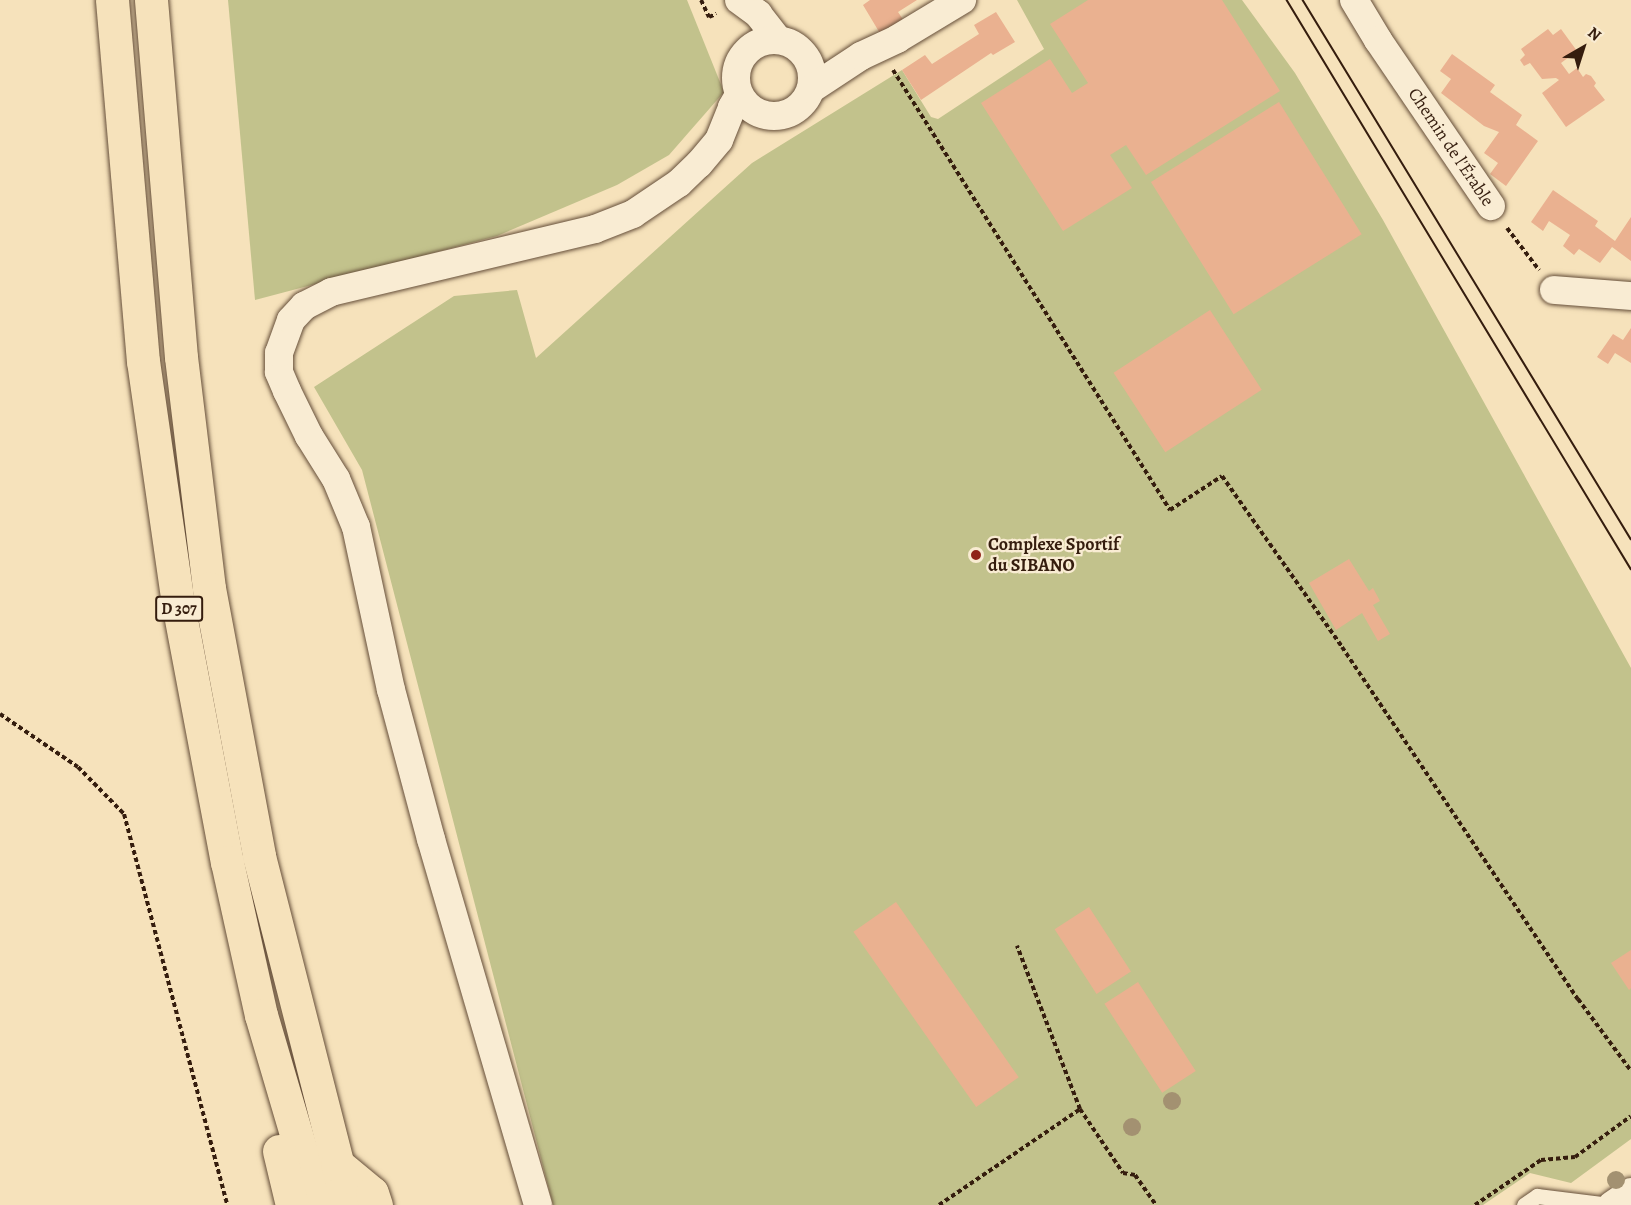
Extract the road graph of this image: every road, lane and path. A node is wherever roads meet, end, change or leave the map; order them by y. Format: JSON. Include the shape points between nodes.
{"nodes":[{"id":1,"x":112,"y":0,"type":"edge"},
{"id":2,"x":151,"y":0,"type":"edge"},
{"id":3,"x":962,"y":0,"type":"edge"},
{"id":4,"x":1354,"y":0,"type":"edge"},
{"id":5,"x":739,"y":1,"type":"edge"},
{"id":6,"x":897,"y":39,"type":"junction"},
{"id":7,"x":790,"y":46,"type":"junction"},
{"id":8,"x":861,"y":56,"type":"junction"},
{"id":9,"x":741,"y":57,"type":"junction"},
{"id":10,"x":811,"y":89,"type":"junction"},
{"id":11,"x":740,"y":95,"type":"junction"},
{"id":12,"x":761,"y":115,"type":"junction"},
{"id":13,"x":719,"y":140,"type":"junction"},
{"id":14,"x":1491,"y":206,"type":"joint"},
{"id":15,"x":1554,"y":290,"type":"joint"},
{"id":16,"x":1631,"y":296,"type":"edge"},
{"id":17,"x":0,"y":714,"type":"edge"},
{"id":18,"x":1017,"y":946,"type":"dead end"},
{"id":19,"x":261,"y":1015,"type":"junction"},
{"id":20,"x":1631,"y":1071,"type":"edge"},
{"id":21,"x":1080,"y":1109,"type":"junction"},
{"id":22,"x":1631,"y":1116,"type":"edge"},
{"id":23,"x":337,"y":1164,"type":"junction"},
{"id":24,"x":1631,"y":1192,"type":"edge"},
{"id":25,"x":227,"y":1205,"type":"edge"},
{"id":26,"x":292,"y":1205,"type":"edge"},
{"id":27,"x":317,"y":1205,"type":"edge"},
{"id":28,"x":348,"y":1205,"type":"edge"},
{"id":29,"x":376,"y":1205,"type":"edge"},
{"id":30,"x":538,"y":1205,"type":"edge"},
{"id":31,"x":939,"y":1205,"type":"edge"},
{"id":32,"x":1156,"y":1205,"type":"edge"},
{"id":33,"x":1475,"y":1205,"type":"edge"},
{"id":34,"x":1524,"y":1205,"type":"edge"},
{"id":35,"x":1610,"y":1205,"type":"edge"}],
"edges":[{"from":1,"to":19,"type":"main road","number":"D 307","via":[[143,360],[177,598],[227,862]]},
{"from":2,"to":23,"type":"main road","number":"D 307","via":[[181,357],[209,588],[259,856]]},
{"from":3,"to":6,"type":"street"},
{"from":4,"to":14,"type":"street","name":"Chemin de l'Érable"},
{"from":5,"to":7,"type":"street"},
{"from":5,"to":9,"type":"street"},
{"from":6,"to":8,"type":"street"},
{"from":6,"to":20,"type":"path","via":[[906,55],[890,64],[1170,510],[1222,476]]},
{"from":7,"to":8,"type":"street"},
{"from":7,"to":9,"type":"street","via":[[757,44]]},
{"from":7,"to":10,"type":"street","via":[[811,69]]},
{"from":8,"to":10,"type":"street"},
{"from":9,"to":11,"type":"street","via":[[736,76]]},
{"from":10,"to":12,"type":"street","via":[[796,110],[784,116]]},
{"from":11,"to":12,"type":"street","via":[[745,104]]},
{"from":11,"to":13,"type":"street"},
{"from":12,"to":13,"type":"street","via":[[752,124]]},
{"from":13,"to":30,"type":"street","via":[[679,183],[657,200],[610,225],[317,298],[291,320],[279,353],[279,372],[287,391],[336,479],[356,527],[392,690],[431,839]]},
{"from":14,"to":15,"type":"path","name":"Chemin de l'Érable"},
{"from":15,"to":16,"type":"street"},
{"from":17,"to":25,"type":"path","via":[[78,767],[124,814]]},
{"from":18,"to":21,"type":"path"},
{"from":19,"to":26,"type":"main road","via":[[279,1153]]},
{"from":19,"to":27,"type":"main road","number":"D 307"},
{"from":21,"to":31,"type":"path"},
{"from":21,"to":32,"type":"path","via":[[1123,1173],[1135,1175]]},
{"from":22,"to":33,"type":"path","via":[[1575,1157],[1541,1160]]},
{"from":23,"to":28,"type":"main road","number":"D 307"},
{"from":23,"to":29,"type":"main road","via":[[372,1193]]},
{"from":24,"to":35,"type":"street"},
{"from":34,"to":35,"type":"lane","via":[[1537,1196]]}]}
